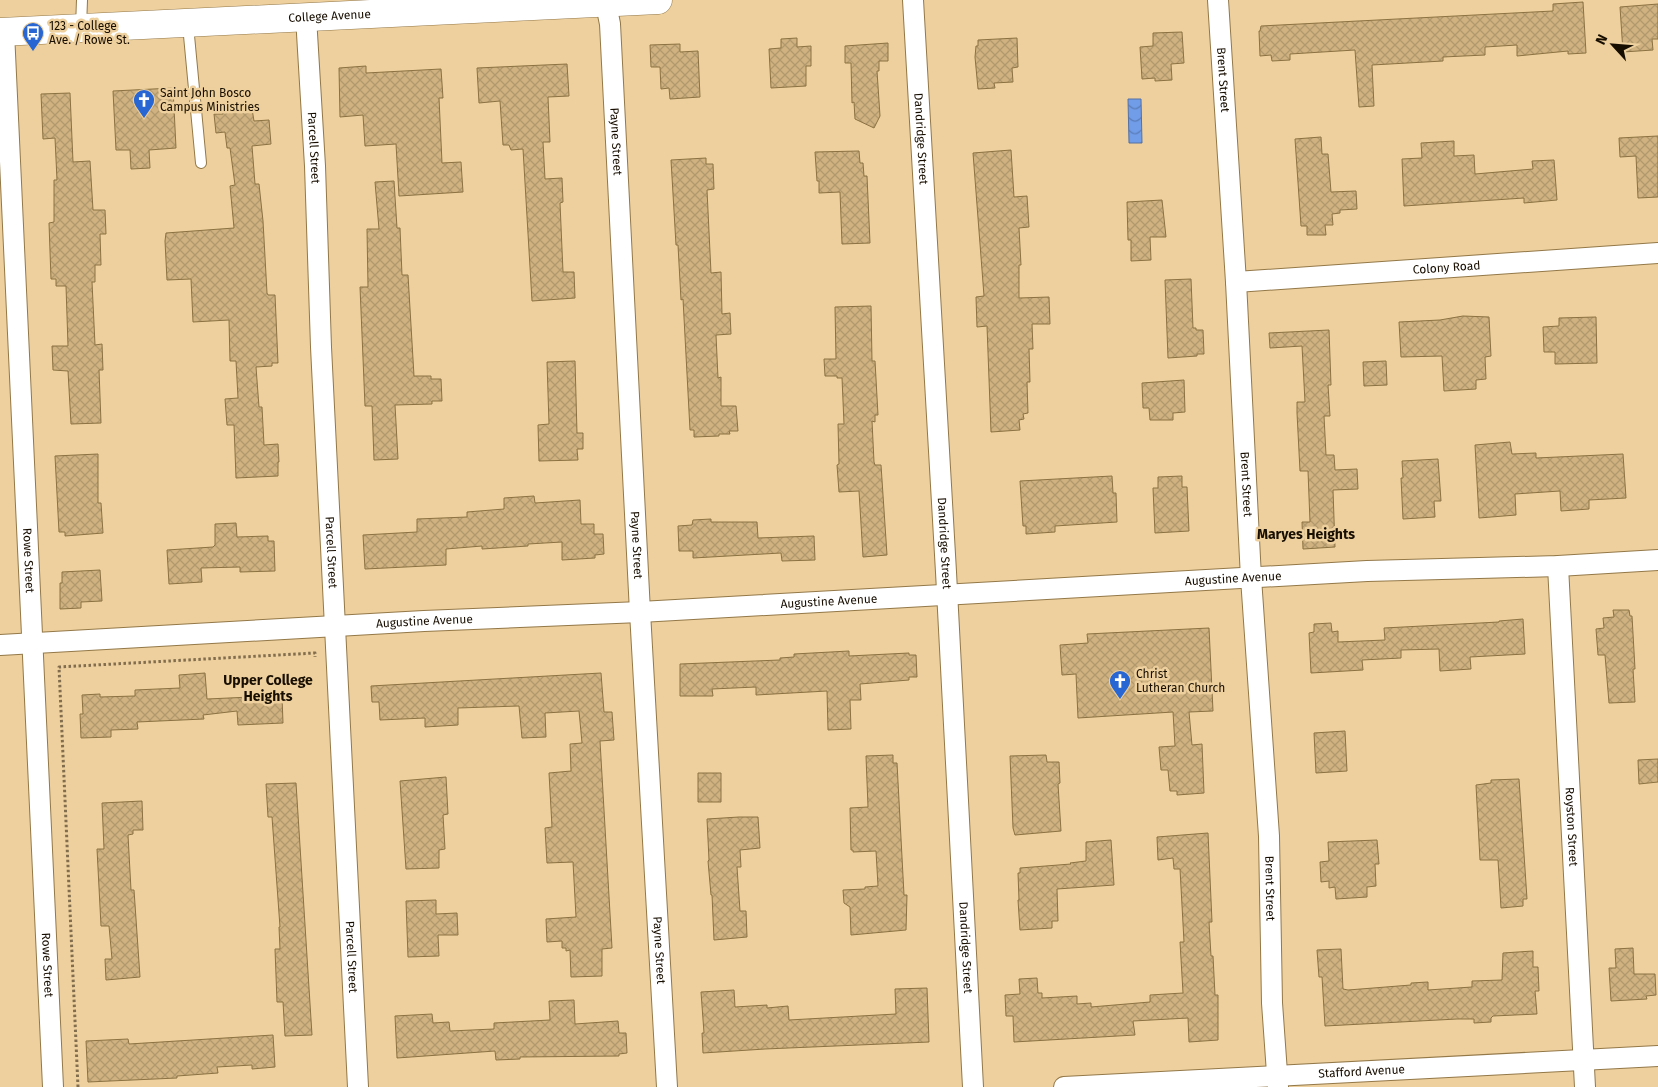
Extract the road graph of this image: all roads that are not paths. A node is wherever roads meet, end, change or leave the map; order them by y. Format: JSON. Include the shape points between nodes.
{"nodes":[{"id":1,"x":82,"y":0,"type":"edge"},
{"id":2,"x":658,"y":0,"type":"edge"},
{"id":3,"x":913,"y":0,"type":"edge"},
{"id":4,"x":1218,"y":0,"type":"edge"},
{"id":5,"x":606,"y":4,"type":"junction"},
{"id":6,"x":306,"y":17,"type":"junction"},
{"id":7,"x":188,"y":23,"type":"junction"},
{"id":8,"x":81,"y":28,"type":"junction"},
{"id":9,"x":2,"y":32,"type":"edge"},
{"id":10,"x":201,"y":163,"type":"dead end"},
{"id":11,"x":1658,"y":252,"type":"edge"},
{"id":12,"x":1236,"y":282,"type":"junction"},
{"id":13,"x":1658,"y":560,"type":"edge"},
{"id":14,"x":1558,"y":566,"type":"junction"},
{"id":15,"x":1251,"y":578,"type":"junction"},
{"id":16,"x":947,"y":595,"type":"junction"},
{"id":17,"x":640,"y":612,"type":"junction"},
{"id":18,"x":335,"y":627,"type":"junction"},
{"id":19,"x":32,"y":644,"type":"junction"},
{"id":20,"x":0,"y":645,"type":"edge"},
{"id":21,"x":1658,"y":1056,"type":"edge"},
{"id":22,"x":1584,"y":1060,"type":"junction"},
{"id":23,"x":1278,"y":1082,"type":"edge"},
{"id":24,"x":53,"y":1087,"type":"edge"},
{"id":25,"x":358,"y":1087,"type":"edge"},
{"id":26,"x":667,"y":1087,"type":"edge"},
{"id":27,"x":973,"y":1087,"type":"edge"},
{"id":28,"x":1064,"y":1087,"type":"edge"},
{"id":29,"x":1585,"y":1087,"type":"edge"}],
"edges":[{"from":1,"to":8,"type":"lane"},
{"from":2,"to":5,"type":"street","name":"College Avenue"},
{"from":3,"to":16,"type":"street","name":"Dandridge Street"},
{"from":4,"to":12,"type":"street","name":"Brent Street"},
{"from":5,"to":6,"type":"street","name":"College Avenue"},
{"from":5,"to":17,"type":"street","name":"Payne Street","via":[[610,24]]},
{"from":6,"to":7,"type":"street","name":"College Avenue"},
{"from":6,"to":18,"type":"street","name":"Parcell Street"},
{"from":7,"to":8,"type":"street","name":"College Avenue"},
{"from":7,"to":10,"type":"lane"},
{"from":8,"to":9,"type":"street","name":"College Avenue"},
{"from":9,"to":19,"type":"street","name":"Rowe Street"},
{"from":11,"to":12,"type":"street","name":"Colony Road"},
{"from":12,"to":15,"type":"street","name":"Brent Street"},
{"from":13,"to":14,"type":"street","name":"Augustine Avenue"},
{"from":14,"to":15,"type":"street","name":"Augustine Avenue"},
{"from":14,"to":22,"type":"street","name":"Royston Street"},
{"from":15,"to":16,"type":"street","name":"Augustine Avenue"},
{"from":15,"to":23,"type":"street","name":"Brent Street","via":[[1269,836],[1272,1003]]},
{"from":16,"to":17,"type":"street","name":"Augustine Avenue"},
{"from":16,"to":27,"type":"street","name":"Dandridge Street"},
{"from":17,"to":18,"type":"street","name":"Augustine Avenue"},
{"from":17,"to":26,"type":"street","name":"Payne Street"},
{"from":18,"to":19,"type":"street","name":"Augustine Avenue"},
{"from":18,"to":25,"type":"street","name":"Parcell Street"},
{"from":19,"to":20,"type":"street","name":"Augustine Avenue"},
{"from":19,"to":24,"type":"street","name":"Rowe Street"},
{"from":21,"to":22,"type":"street","name":"Stafford Avenue"},
{"from":22,"to":23,"type":"street","name":"Stafford Avenue"},
{"from":22,"to":29,"type":"street","name":"Royston Street"},
{"from":23,"to":28,"type":"street","name":"Stafford Avenue"}]}
